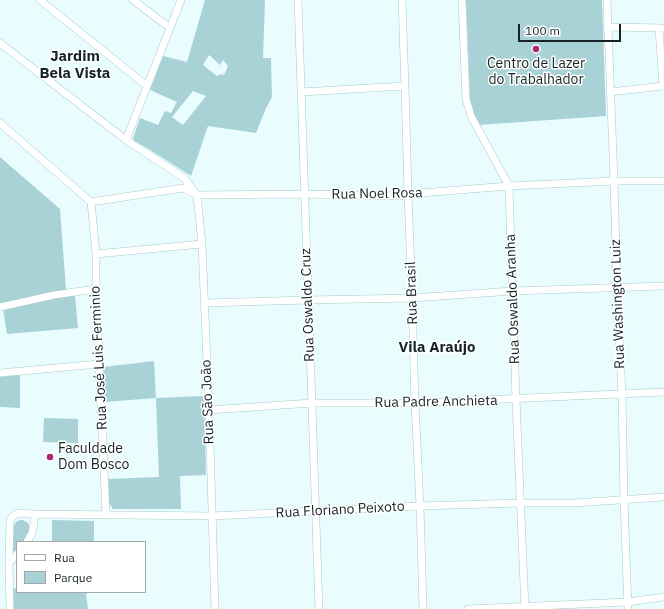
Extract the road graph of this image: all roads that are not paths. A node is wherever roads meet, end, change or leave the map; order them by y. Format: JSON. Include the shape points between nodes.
{"nodes":[{"id":1,"x":40,"y":0,"type":"edge"},
{"id":2,"x":133,"y":0,"type":"edge"},
{"id":3,"x":180,"y":0,"type":"edge"},
{"id":4,"x":298,"y":0,"type":"edge"},
{"id":5,"x":402,"y":0,"type":"edge"},
{"id":6,"x":462,"y":0,"type":"edge"},
{"id":7,"x":607,"y":0,"type":"edge"},
{"id":8,"x":170,"y":28,"type":"junction"},
{"id":9,"x":607,"y":28,"type":"junction"},
{"id":10,"x":662,"y":28,"type":"edge"},
{"id":11,"x":0,"y":43,"type":"edge"},
{"id":12,"x":147,"y":86,"type":"junction"},
{"id":13,"x":405,"y":86,"type":"junction"},
{"id":14,"x":663,"y":86,"type":"edge"},
{"id":15,"x":301,"y":92,"type":"junction"},
{"id":16,"x":610,"y":92,"type":"junction"},
{"id":17,"x":0,"y":123,"type":"edge"},
{"id":18,"x":126,"y":140,"type":"junction"},
{"id":19,"x":614,"y":181,"type":"junction"},
{"id":20,"x":664,"y":181,"type":"edge"},
{"id":21,"x":510,"y":186,"type":"junction"},
{"id":22,"x":304,"y":194,"type":"junction"},
{"id":23,"x":408,"y":194,"type":"junction"},
{"id":24,"x":197,"y":195,"type":"junction"},
{"id":25,"x":91,"y":202,"type":"junction"},
{"id":26,"x":202,"y":244,"type":"junction"},
{"id":27,"x":96,"y":254,"type":"junction"},
{"id":28,"x":664,"y":286,"type":"edge"},
{"id":29,"x":617,"y":288,"type":"junction"},
{"id":30,"x":96,"y":289,"type":"junction"},
{"id":31,"x":513,"y":291,"type":"junction"},
{"id":32,"x":412,"y":298,"type":"junction"},
{"id":33,"x":308,"y":300,"type":"junction"},
{"id":34,"x":204,"y":303,"type":"junction"},
{"id":35,"x":0,"y":307,"type":"edge"},
{"id":36,"x":99,"y":364,"type":"junction"},
{"id":37,"x":0,"y":373,"type":"edge"},
{"id":38,"x":664,"y":392,"type":"edge"},
{"id":39,"x":622,"y":395,"type":"junction"},
{"id":40,"x":516,"y":400,"type":"junction"},
{"id":41,"x":312,"y":403,"type":"junction"},
{"id":42,"x":415,"y":403,"type":"junction"},
{"id":43,"x":209,"y":410,"type":"junction"},
{"id":44,"x":664,"y":497,"type":"edge"},
{"id":45,"x":624,"y":500,"type":"junction"},
{"id":46,"x":520,"y":503,"type":"junction"},
{"id":47,"x":420,"y":506,"type":"junction"},
{"id":48,"x":316,"y":511,"type":"junction"},
{"id":49,"x":34,"y":514,"type":"junction"},
{"id":50,"x":106,"y":514,"type":"junction"},
{"id":51,"x":212,"y":516,"type":"junction"},
{"id":52,"x":28,"y":541,"type":"edge"},
{"id":53,"x":16,"y":555,"type":"edge"},
{"id":54,"x":9,"y":563,"type":"junction"},
{"id":55,"x":664,"y":597,"type":"edge"},
{"id":56,"x":628,"y":605,"type":"edge"},
{"id":57,"x":525,"y":608,"type":"edge"},
{"id":58,"x":10,"y":609,"type":"edge"},
{"id":59,"x":215,"y":609,"type":"edge"},
{"id":60,"x":319,"y":609,"type":"edge"},
{"id":61,"x":423,"y":609,"type":"edge"},
{"id":62,"x":468,"y":609,"type":"edge"}],
"edges":[{"from":1,"to":12,"type":"street"},
{"from":2,"to":8,"type":"street"},
{"from":3,"to":8,"type":"street"},
{"from":4,"to":15,"type":"street","name":"Rua Oswaldo Cruz"},
{"from":5,"to":13,"type":"street","name":"Rua Brasil"},
{"from":6,"to":21,"type":"street","name":"Rua Oswaldo Aranha","via":[[466,99],[471,116]]},
{"from":7,"to":9,"type":"street","name":"Rua Washington Luiz"},
{"from":8,"to":12,"type":"street"},
{"from":9,"to":10,"type":"street"},
{"from":9,"to":16,"type":"street","name":"Rua Washington Luiz"},
{"from":10,"to":14,"type":"street"},
{"from":11,"to":18,"type":"street"},
{"from":12,"to":18,"type":"street"},
{"from":13,"to":15,"type":"street"},
{"from":13,"to":23,"type":"street","name":"Rua Brasil"},
{"from":14,"to":16,"type":"street"},
{"from":15,"to":22,"type":"street","name":"Rua Oswaldo Cruz"},
{"from":16,"to":19,"type":"street","name":"Rua Washington Luiz"},
{"from":17,"to":25,"type":"street"},
{"from":18,"to":24,"type":"street","via":[[184,178]]},
{"from":19,"to":20,"type":"street","name":"Rua Noel Rosa"},
{"from":19,"to":21,"type":"street","name":"Rua Noel Rosa"},
{"from":19,"to":29,"type":"street","name":"Rua Washington Luiz"},
{"from":21,"to":23,"type":"street","name":"Rua Noel Rosa"},
{"from":21,"to":31,"type":"street","name":"Rua Oswaldo Aranha"},
{"from":22,"to":23,"type":"street","name":"Rua Noel Rosa"},
{"from":22,"to":24,"type":"street","name":"Rua Noel Rosa"},
{"from":22,"to":33,"type":"street","name":"Rua Oswaldo Cruz"},
{"from":23,"to":32,"type":"street","name":"Rua Brasil"},
{"from":24,"to":25,"type":"street","name":"Rua Noel Rosa","via":[[183,188]]},
{"from":24,"to":26,"type":"street","name":"Rua São João"},
{"from":25,"to":27,"type":"street","name":"Rua José Luis Ferminio"},
{"from":26,"to":27,"type":"street"},
{"from":26,"to":34,"type":"street","name":"Rua São João"},
{"from":27,"to":30,"type":"street","name":"Rua José Luis Ferminio"},
{"from":28,"to":29,"type":"street"},
{"from":29,"to":31,"type":"street"},
{"from":29,"to":39,"type":"street","name":"Rua Washington Luiz"},
{"from":30,"to":35,"type":"street","via":[[54,294]]},
{"from":30,"to":36,"type":"street","name":"Rua José Luis Ferminio"},
{"from":31,"to":32,"type":"street"},
{"from":31,"to":40,"type":"street","name":"Rua Oswaldo Aranha"},
{"from":32,"to":33,"type":"street"},
{"from":32,"to":42,"type":"street","name":"Rua Brasil"},
{"from":33,"to":34,"type":"street"},
{"from":33,"to":41,"type":"street","name":"Rua Oswaldo Cruz"},
{"from":34,"to":43,"type":"street","name":"Rua São João"},
{"from":36,"to":37,"type":"street"},
{"from":36,"to":50,"type":"street","name":"Rua José Luis Ferminio"},
{"from":38,"to":39,"type":"street","name":"Rua Padre Anchieta"},
{"from":39,"to":40,"type":"street","name":"Rua Padre Anchieta"},
{"from":39,"to":45,"type":"street","name":"Rua Washington Luiz"},
{"from":40,"to":42,"type":"street","name":"Rua Padre Anchieta"},
{"from":40,"to":46,"type":"street","name":"Rua Oswaldo Aranha"},
{"from":41,"to":42,"type":"street","name":"Rua Padre Anchieta"},
{"from":41,"to":43,"type":"street","name":"Rua Padre Anchieta"},
{"from":41,"to":48,"type":"street","name":"Rua Oswaldo Cruz"},
{"from":42,"to":47,"type":"street","name":"Rua Brasil"},
{"from":43,"to":51,"type":"street","name":"Rua São João"},
{"from":44,"to":45,"type":"street","name":"Rua Floriano Peixoto"},
{"from":45,"to":46,"type":"street","name":"Rua Floriano Peixoto"},
{"from":45,"to":56,"type":"street","name":"Rua Washington Luiz"},
{"from":46,"to":47,"type":"street","name":"Rua Floriano Peixoto"},
{"from":46,"to":57,"type":"street","name":"Rua Oswaldo Aranha"},
{"from":47,"to":48,"type":"street","name":"Rua Floriano Peixoto"},
{"from":47,"to":61,"type":"street","name":"Rua Brasil"},
{"from":48,"to":51,"type":"street","name":"Rua Floriano Peixoto"},
{"from":48,"to":60,"type":"street","name":"Rua Oswaldo Cruz"},
{"from":49,"to":50,"type":"street","name":"Rua Floriano Peixoto"},
{"from":49,"to":52,"type":"street","via":[[32,533]]},
{"from":49,"to":54,"type":"street","name":"Rua Floriano Peixoto","via":[[21,512],[10,519]]},
{"from":50,"to":51,"type":"street","name":"Rua Floriano Peixoto"},
{"from":51,"to":59,"type":"street","name":"Rua São João"},
{"from":53,"to":54,"type":"street"},
{"from":54,"to":58,"type":"street"},
{"from":55,"to":56,"type":"street"},
{"from":56,"to":57,"type":"street"},
{"from":57,"to":62,"type":"street"}]}
